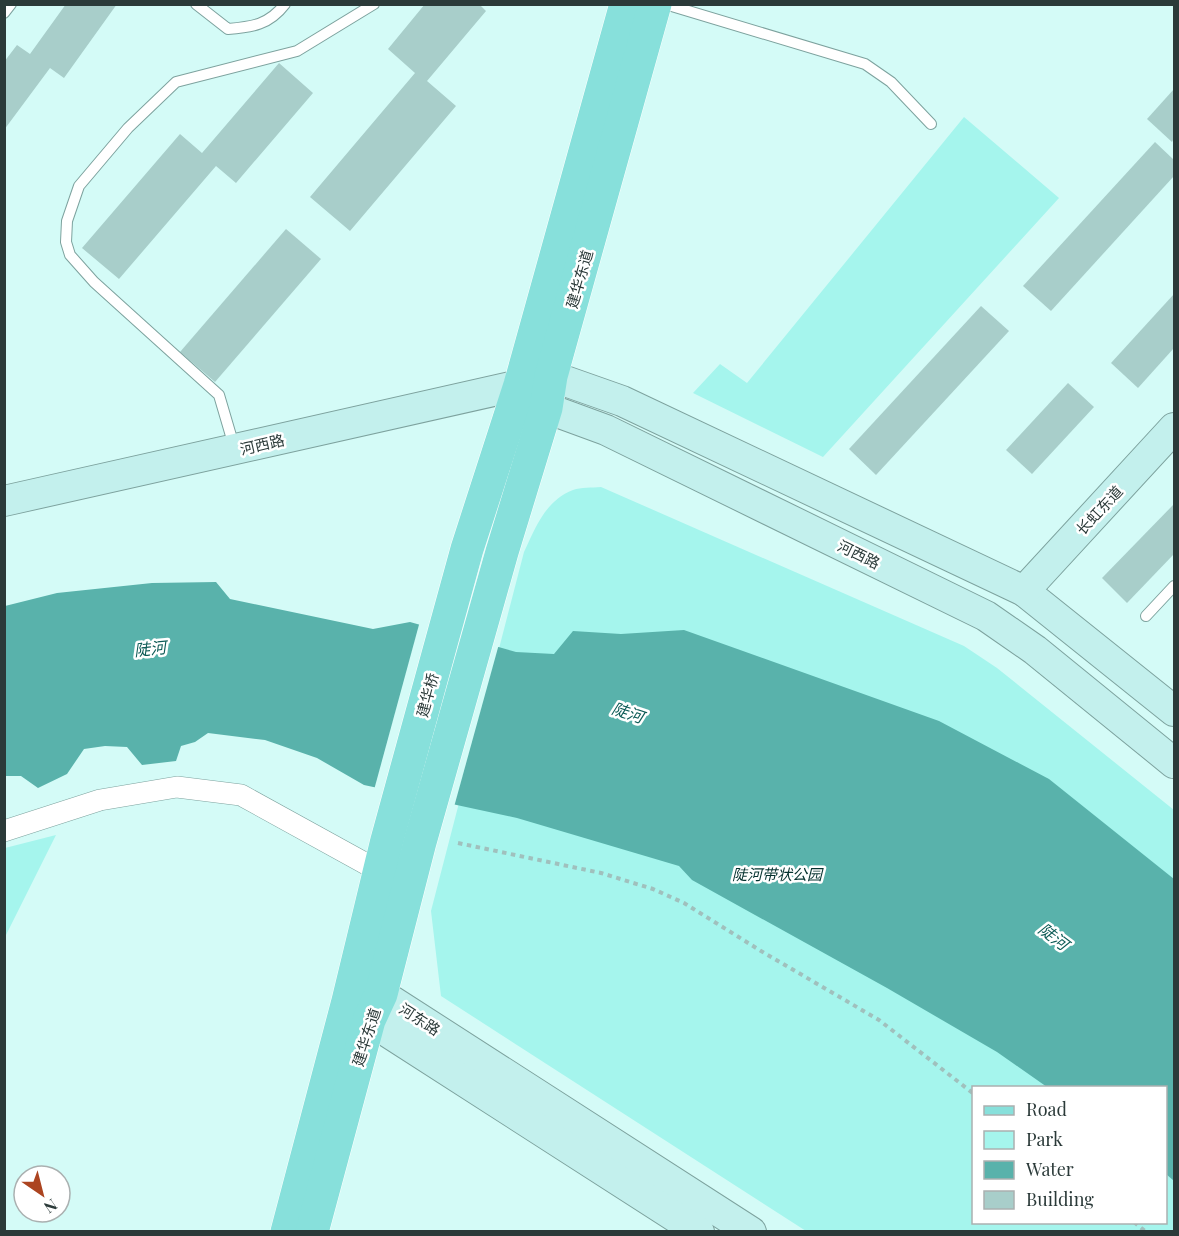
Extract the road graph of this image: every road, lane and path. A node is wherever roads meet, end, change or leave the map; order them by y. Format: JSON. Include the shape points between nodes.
{"nodes":[{"id":1,"x":11,"y":4,"type":"edge"},
{"id":2,"x":196,"y":4,"type":"edge"},
{"id":3,"x":285,"y":4,"type":"edge"},
{"id":4,"x":374,"y":4,"type":"edge"},
{"id":5,"x":626,"y":4,"type":"edge"},
{"id":6,"x":655,"y":4,"type":"edge"},
{"id":7,"x":665,"y":4,"type":"edge"},
{"id":8,"x":4,"y":13,"type":"edge"},
{"id":9,"x":931,"y":124,"type":"dead end"},
{"id":10,"x":551,"y":376,"type":"junction"},
{"id":11,"x":520,"y":385,"type":"junction"},
{"id":12,"x":546,"y":408,"type":"junction"},
{"id":13,"x":1174,"y":428,"type":"edge"},
{"id":14,"x":235,"y":450,"type":"junction"},
{"id":15,"x":4,"y":501,"type":"edge"},
{"id":16,"x":467,"y":549,"type":"joint"},
{"id":17,"x":1174,"y":586,"type":"edge"},
{"id":18,"x":1024,"y":591,"type":"junction"},
{"id":19,"x":1146,"y":616,"type":"dead end"},
{"id":20,"x":1174,"y":711,"type":"edge"},
{"id":21,"x":1174,"y":763,"type":"edge"},
{"id":22,"x":4,"y":831,"type":"edge"},
{"id":23,"x":458,"y":843,"type":"dead end"},
{"id":24,"x":383,"y":856,"type":"junction"},
{"id":25,"x":366,"y":1005,"type":"junction"},
{"id":26,"x":972,"y":1092,"type":"edge"},
{"id":27,"x":286,"y":1232,"type":"edge"},
{"id":28,"x":312,"y":1232,"type":"edge"},
{"id":29,"x":699,"y":1232,"type":"edge"},
{"id":30,"x":751,"y":1232,"type":"edge"}],
"edges":[{"from":1,"to":8,"type":"lane"},
{"from":2,"to":3,"type":"lane","via":[[228,29],[253,27],[278,13]]},
{"from":4,"to":14,"type":"lane","via":[[297,51],[176,82],[128,128],[79,186],[67,221],[70,255],[94,282],[219,395]]},
{"from":5,"to":11,"type":"main road","name":"建华东道"},
{"from":6,"to":10,"type":"main road","name":"建华东道"},
{"from":7,"to":9,"type":"lane","via":[[866,64],[891,82]]},
{"from":10,"to":11,"type":"street","name":"河西路"},
{"from":10,"to":12,"type":"main road","name":"建华东道"},
{"from":10,"to":18,"type":"street","via":[[622,401]]},
{"from":11,"to":12,"type":"street","name":"河西路"},
{"from":11,"to":14,"type":"street","name":"河西路"},
{"from":11,"to":16,"type":"main road","name":"建华东道"},
{"from":12,"to":21,"type":"street","name":"河西路","via":[[606,430],[986,616],[1035,650]]},
{"from":12,"to":25,"type":"main road","name":"建华东道","via":[[420,842]]},
{"from":13,"to":18,"type":"street","name":"长虹东道"},
{"from":14,"to":15,"type":"street","name":"河西路"},
{"from":16,"to":24,"type":"main road","name":"建华桥"},
{"from":17,"to":19,"type":"lane"},
{"from":18,"to":20,"type":"street"},
{"from":22,"to":24,"type":"street","via":[[100,800],[177,787],[241,795]]},
{"from":23,"to":26,"type":"path","via":[[601,873],[684,903],[879,1020]]},
{"from":24,"to":25,"type":"main road","name":"建华东道"},
{"from":25,"to":27,"type":"main road","name":"建华东道"},
{"from":25,"to":28,"type":"main road","name":"建华东道"},
{"from":25,"to":29,"type":"street","name":"河东路"},
{"from":25,"to":30,"type":"street","name":"河东路"}]}
